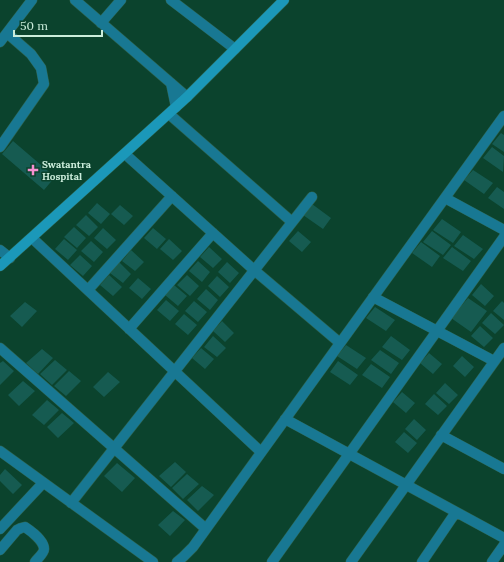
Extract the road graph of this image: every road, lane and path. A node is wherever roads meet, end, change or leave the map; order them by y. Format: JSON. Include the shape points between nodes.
{"nodes":[{"id":1,"x":32,"y":0,"type":"edge"},
{"id":2,"x":74,"y":0,"type":"edge"},
{"id":3,"x":121,"y":0,"type":"edge"},
{"id":4,"x":171,"y":0,"type":"edge"},
{"id":5,"x":282,"y":1,"type":"edge"},
{"id":6,"x":101,"y":23,"type":"junction"},
{"id":7,"x":7,"y":33,"type":"junction"},
{"id":8,"x":0,"y":42,"type":"edge"},
{"id":9,"x":235,"y":49,"type":"junction"},
{"id":10,"x":171,"y":83,"type":"junction"},
{"id":11,"x":188,"y":97,"type":"junction"},
{"id":12,"x":173,"y":110,"type":"junction"},
{"id":13,"x":504,"y":116,"type":"edge"},
{"id":14,"x":0,"y":147,"type":"edge"},
{"id":15,"x":125,"y":154,"type":"junction"},
{"id":16,"x":172,"y":196,"type":"junction"},
{"id":17,"x":312,"y":197,"type":"dead end"},
{"id":18,"x":445,"y":198,"type":"junction"},
{"id":19,"x":292,"y":222,"type":"junction"},
{"id":20,"x":504,"y":230,"type":"edge"},
{"id":21,"x":213,"y":233,"type":"junction"},
{"id":22,"x":504,"y":237,"type":"edge"},
{"id":23,"x":32,"y":238,"type":"junction"},
{"id":24,"x":0,"y":250,"type":"edge"},
{"id":25,"x":10,"y":258,"type":"junction"},
{"id":26,"x":0,"y":266,"type":"edge"},
{"id":27,"x":254,"y":270,"type":"junction"},
{"id":28,"x":88,"y":290,"type":"junction"},
{"id":29,"x":373,"y":297,"type":"junction"},
{"id":30,"x":129,"y":329,"type":"junction"},
{"id":31,"x":437,"y":330,"type":"junction"},
{"id":32,"x":340,"y":343,"type":"junction"},
{"id":33,"x":0,"y":348,"type":"edge"},
{"id":34,"x":504,"y":348,"type":"edge"},
{"id":35,"x":494,"y":361,"type":"junction"},
{"id":36,"x":174,"y":371,"type":"junction"},
{"id":37,"x":285,"y":420,"type":"junction"},
{"id":38,"x":441,"y":435,"type":"junction"},
{"id":39,"x":114,"y":448,"type":"junction"},
{"id":40,"x":0,"y":451,"type":"edge"},
{"id":41,"x":261,"y":452,"type":"junction"},
{"id":42,"x":349,"y":454,"type":"junction"},
{"id":43,"x":504,"y":469,"type":"edge"},
{"id":44,"x":43,"y":483,"type":"junction"},
{"id":45,"x":405,"y":485,"type":"junction"},
{"id":46,"x":70,"y":503,"type":"junction"},
{"id":47,"x":456,"y":512,"type":"junction"},
{"id":48,"x":0,"y":529,"type":"edge"},
{"id":49,"x":206,"y":529,"type":"junction"},
{"id":50,"x":504,"y":538,"type":"edge"},
{"id":51,"x":504,"y":544,"type":"edge"},
{"id":52,"x":0,"y":550,"type":"edge"},
{"id":53,"x":139,"y":558,"type":"edge"},
{"id":54,"x":35,"y":562,"type":"edge"},
{"id":55,"x":153,"y":562,"type":"edge"},
{"id":56,"x":176,"y":562,"type":"edge"},
{"id":57,"x":272,"y":562,"type":"edge"},
{"id":58,"x":351,"y":562,"type":"edge"},
{"id":59,"x":422,"y":562,"type":"edge"},
{"id":60,"x":492,"y":562,"type":"edge"}],
"edges":[{"from":1,"to":7,"type":"street"},
{"from":2,"to":6,"type":"street"},
{"from":3,"to":6,"type":"street"},
{"from":4,"to":9,"type":"street"},
{"from":5,"to":9,"type":"street"},
{"from":6,"to":10,"type":"street"},
{"from":7,"to":8,"type":"street"},
{"from":7,"to":14,"type":"street","via":[[35,58],[41,68],[44,84]]},
{"from":9,"to":11,"type":"street"},
{"from":10,"to":11,"type":"street"},
{"from":10,"to":12,"type":"street"},
{"from":11,"to":12,"type":"street"},
{"from":12,"to":15,"type":"street"},
{"from":12,"to":19,"type":"street"},
{"from":13,"to":18,"type":"street"},
{"from":15,"to":16,"type":"street"},
{"from":15,"to":23,"type":"street"},
{"from":16,"to":21,"type":"street"},
{"from":16,"to":28,"type":"street"},
{"from":17,"to":19,"type":"street"},
{"from":18,"to":20,"type":"street"},
{"from":18,"to":29,"type":"street"},
{"from":19,"to":27,"type":"street"},
{"from":21,"to":27,"type":"street"},
{"from":21,"to":30,"type":"street"},
{"from":22,"to":31,"type":"street"},
{"from":23,"to":25,"type":"street"},
{"from":23,"to":28,"type":"street"},
{"from":24,"to":25,"type":"street"},
{"from":25,"to":26,"type":"street"},
{"from":27,"to":32,"type":"street"},
{"from":27,"to":36,"type":"street"},
{"from":28,"to":30,"type":"street"},
{"from":29,"to":31,"type":"street"},
{"from":29,"to":32,"type":"street"},
{"from":30,"to":36,"type":"street"},
{"from":31,"to":35,"type":"street"},
{"from":31,"to":42,"type":"street"},
{"from":32,"to":37,"type":"street"},
{"from":33,"to":39,"type":"street"},
{"from":34,"to":35,"type":"street"},
{"from":35,"to":38,"type":"street"},
{"from":36,"to":39,"type":"street"},
{"from":36,"to":41,"type":"street"},
{"from":37,"to":41,"type":"street"},
{"from":37,"to":42,"type":"street"},
{"from":38,"to":43,"type":"street"},
{"from":38,"to":45,"type":"street"},
{"from":39,"to":46,"type":"street"},
{"from":39,"to":49,"type":"street"},
{"from":40,"to":44,"type":"street"},
{"from":41,"to":49,"type":"street"},
{"from":42,"to":45,"type":"street"},
{"from":42,"to":57,"type":"street"},
{"from":44,"to":46,"type":"street"},
{"from":44,"to":48,"type":"street"},
{"from":45,"to":47,"type":"street"},
{"from":45,"to":58,"type":"street"},
{"from":46,"to":53,"type":"street"},
{"from":47,"to":50,"type":"street"},
{"from":47,"to":59,"type":"street"},
{"from":49,"to":56,"type":"street","via":[[193,547]]},
{"from":51,"to":60,"type":"street"},
{"from":52,"to":54,"type":"street","via":[[17,530],[25,527],[43,545],[44,549]]},
{"from":53,"to":55,"type":"street"}]}
